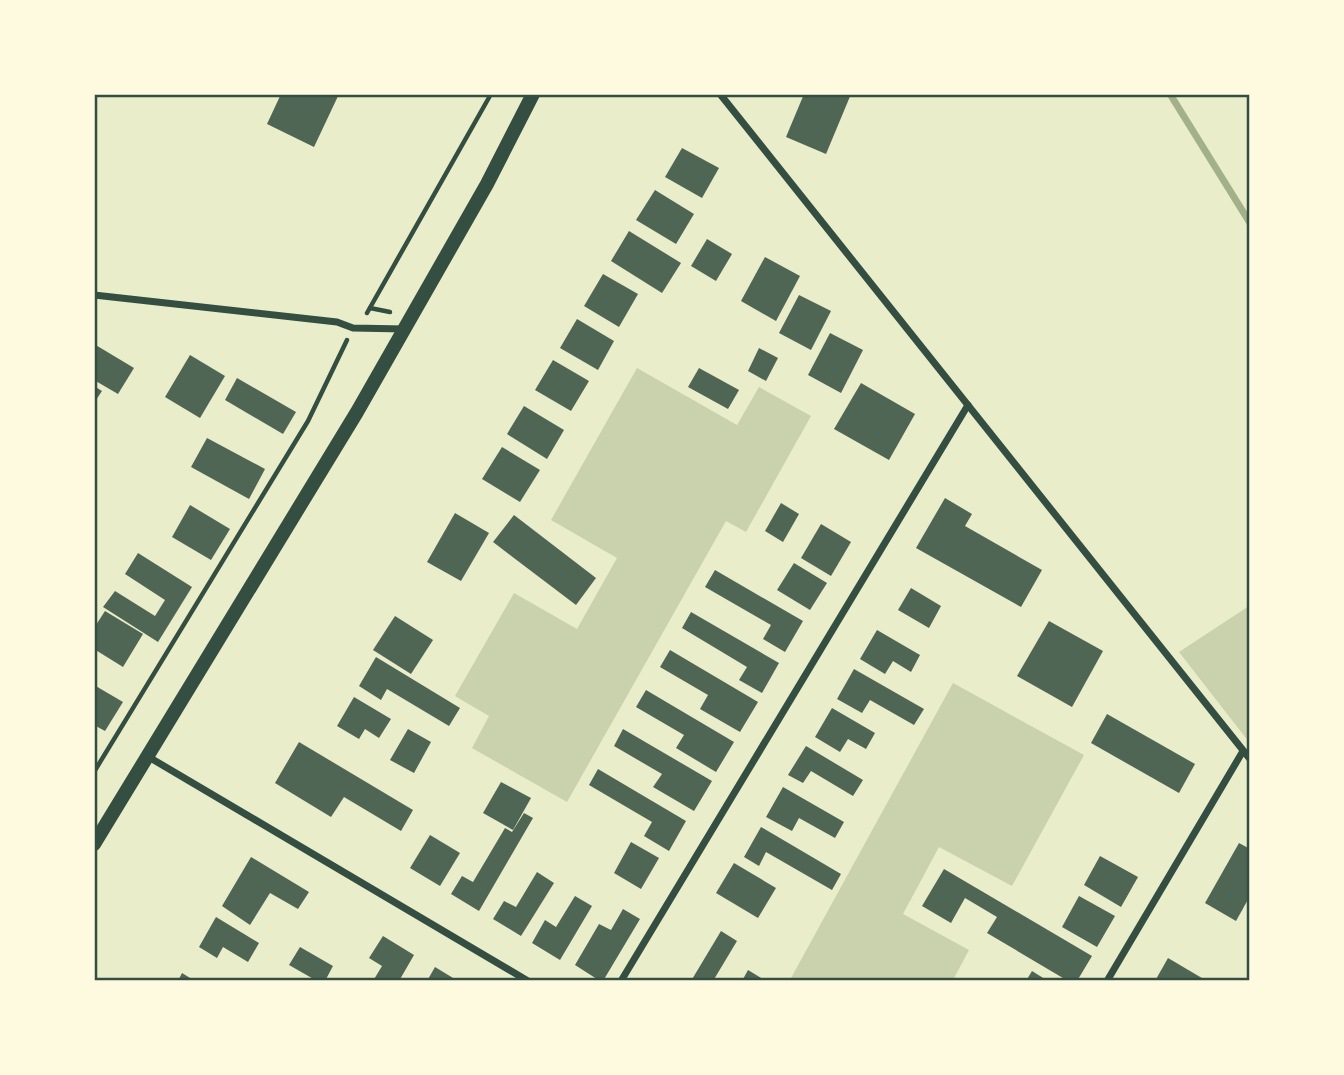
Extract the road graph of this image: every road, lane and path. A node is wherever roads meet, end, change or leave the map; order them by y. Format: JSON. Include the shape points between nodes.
{"nodes":[{"id":1,"x":491,"y":94,"type":"edge"},
{"id":2,"x":533,"y":94,"type":"edge"},
{"id":3,"x":720,"y":94,"type":"edge"},
{"id":4,"x":94,"y":295,"type":"edge"},
{"id":5,"x":353,"y":328,"type":"junction"},
{"id":6,"x":405,"y":329,"type":"junction"},
{"id":7,"x":968,"y":405,"type":"junction"},
{"id":8,"x":1244,"y":751,"type":"junction"},
{"id":9,"x":147,"y":756,"type":"junction"},
{"id":10,"x":1250,"y":759,"type":"edge"},
{"id":11,"x":94,"y":772,"type":"edge"},
{"id":12,"x":94,"y":844,"type":"edge"},
{"id":13,"x":528,"y":981,"type":"edge"},
{"id":14,"x":621,"y":981,"type":"edge"},
{"id":15,"x":1107,"y":981,"type":"edge"}],
"edges":[{"from":1,"to":5,"type":"path","via":[[370,308]]},
{"from":2,"to":6,"type":"main road"},
{"from":3,"to":7,"type":"street"},
{"from":4,"to":5,"type":"street","via":[[337,322]]},
{"from":5,"to":6,"type":"street"},
{"from":5,"to":11,"type":"path","via":[[308,421]]},
{"from":6,"to":9,"type":"main road"},
{"from":7,"to":8,"type":"street"},
{"from":7,"to":14,"type":"street"},
{"from":8,"to":10,"type":"street"},
{"from":8,"to":15,"type":"street"},
{"from":9,"to":12,"type":"main road"},
{"from":9,"to":13,"type":"street"}]}
